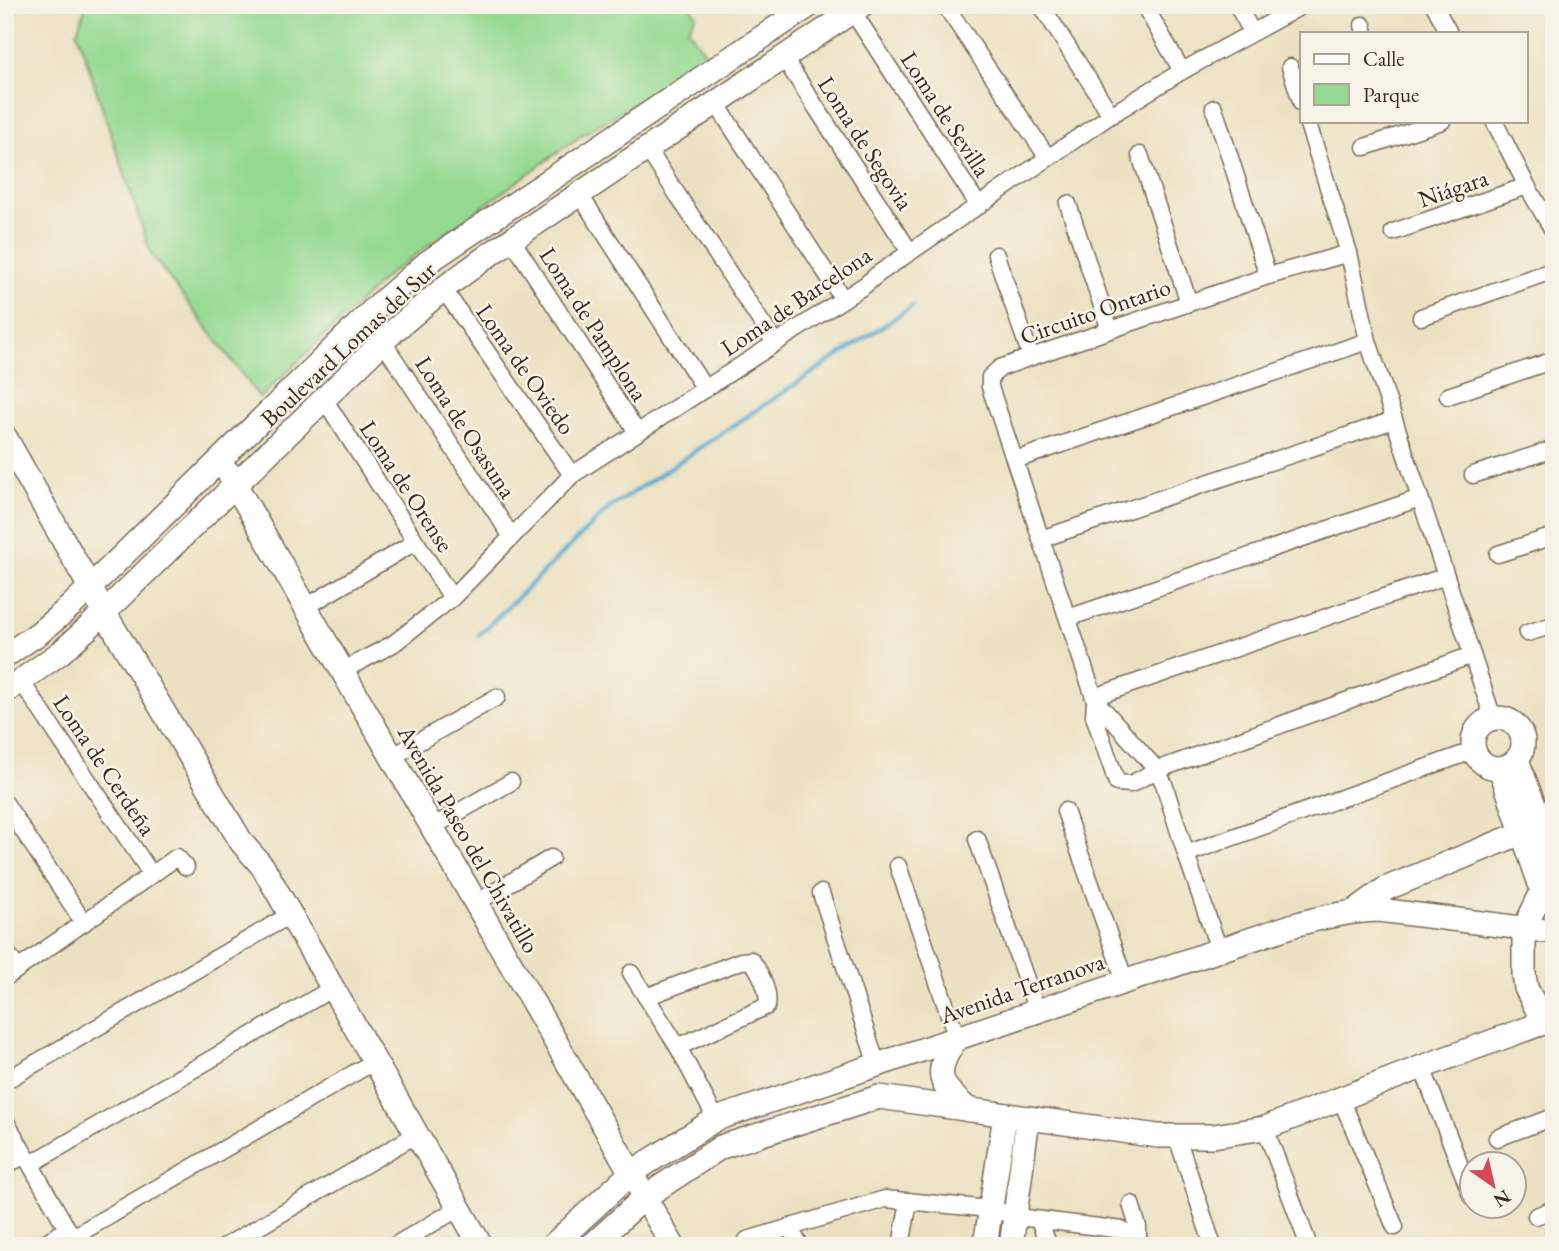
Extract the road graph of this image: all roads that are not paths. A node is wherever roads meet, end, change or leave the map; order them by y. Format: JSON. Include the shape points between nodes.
{"nodes":[{"id":1,"x":810,"y":5,"type":"edge"},
{"id":2,"x":945,"y":5,"type":"edge"},
{"id":3,"x":1041,"y":5,"type":"edge"},
{"id":4,"x":1144,"y":5,"type":"edge"},
{"id":5,"x":1237,"y":5,"type":"edge"},
{"id":6,"x":1303,"y":5,"type":"edge"},
{"id":7,"x":1434,"y":5,"type":"edge"},
{"id":8,"x":858,"y":9,"type":"edge"},
{"id":9,"x":1252,"y":32,"type":"junction"},
{"id":10,"x":1448,"y":32,"type":"edge"},
{"id":11,"x":784,"y":58,"type":"junction"},
{"id":12,"x":1290,"y":67,"type":"dead end"},
{"id":13,"x":1182,"y":71,"type":"junction"},
{"id":14,"x":1300,"y":98,"type":"edge"},
{"id":15,"x":716,"y":103,"type":"junction"},
{"id":16,"x":1214,"y":108,"type":"dead end"},
{"id":17,"x":1111,"y":115,"type":"junction"},
{"id":18,"x":1307,"y":122,"type":"edge"},
{"id":19,"x":1436,"y":122,"type":"edge"},
{"id":20,"x":1494,"y":122,"type":"edge"},
{"id":21,"x":1398,"y":128,"type":"edge"},
{"id":22,"x":1365,"y":147,"type":"dead end"},
{"id":23,"x":596,"y":148,"type":"junction"},
{"id":24,"x":648,"y":149,"type":"junction"},
{"id":25,"x":1140,"y":155,"type":"dead end"},
{"id":26,"x":1048,"y":158,"type":"junction"},
{"id":27,"x":613,"y":172,"type":"junction"},
{"id":28,"x":1527,"y":187,"type":"junction"},
{"id":29,"x":580,"y":195,"type":"junction"},
{"id":30,"x":1068,"y":204,"type":"dead end"},
{"id":31,"x":979,"y":205,"type":"junction"},
{"id":32,"x":1393,"y":232,"type":"dead end"},
{"id":33,"x":1554,"y":232,"type":"edge"},
{"id":34,"x":512,"y":240,"type":"junction"},
{"id":35,"x":910,"y":252,"type":"junction"},
{"id":36,"x":1349,"y":253,"type":"junction"},
{"id":37,"x":996,"y":255,"type":"dead end"},
{"id":38,"x":1554,"y":270,"type":"edge"},
{"id":39,"x":1268,"y":276,"type":"junction"},
{"id":40,"x":444,"y":289,"type":"junction"},
{"id":41,"x":843,"y":299,"type":"junction"},
{"id":42,"x":1189,"y":303,"type":"junction"},
{"id":43,"x":1421,"y":317,"type":"dead end"},
{"id":44,"x":1110,"y":330,"type":"junction"},
{"id":45,"x":383,"y":341,"type":"junction"},
{"id":46,"x":1368,"y":341,"type":"junction"},
{"id":47,"x":775,"y":343,"type":"junction"},
{"id":48,"x":1031,"y":357,"type":"junction"},
{"id":49,"x":1554,"y":360,"type":"edge"},
{"id":50,"x":705,"y":388,"type":"junction"},
{"id":51,"x":1448,"y":397,"type":"dead end"},
{"id":52,"x":324,"y":399,"type":"junction"},
{"id":53,"x":1394,"y":420,"type":"junction"},
{"id":54,"x":637,"y":432,"type":"junction"},
{"id":55,"x":5,"y":437,"type":"edge"},
{"id":56,"x":1554,"y":449,"type":"edge"},
{"id":57,"x":221,"y":459,"type":"junction"},
{"id":58,"x":1015,"y":460,"type":"junction"},
{"id":59,"x":572,"y":475,"type":"junction"},
{"id":60,"x":1473,"y":475,"type":"dead end"},
{"id":61,"x":236,"y":485,"type":"junction"},
{"id":62,"x":1420,"y":498,"type":"junction"},
{"id":63,"x":1554,"y":536,"type":"edge"},
{"id":64,"x":512,"y":537,"type":"junction"},
{"id":65,"x":1041,"y":539,"type":"junction"},
{"id":66,"x":415,"y":542,"type":"junction"},
{"id":67,"x":1498,"y":554,"type":"dead end"},
{"id":68,"x":1446,"y":576,"type":"junction"},
{"id":69,"x":90,"y":587,"type":"junction"},
{"id":70,"x":452,"y":598,"type":"junction"},
{"id":71,"x":306,"y":607,"type":"junction"},
{"id":72,"x":104,"y":612,"type":"junction"},
{"id":73,"x":1068,"y":618,"type":"junction"},
{"id":74,"x":1554,"y":625,"type":"edge"},
{"id":75,"x":1527,"y":633,"type":"dead end"},
{"id":76,"x":1472,"y":655,"type":"junction"},
{"id":77,"x":5,"y":656,"type":"edge"},
{"id":78,"x":342,"y":671,"type":"junction"},
{"id":79,"x":13,"y":686,"type":"edge"},
{"id":80,"x":497,"y":697,"type":"dead end"},
{"id":81,"x":1095,"y":699,"type":"junction"},
{"id":82,"x":1493,"y":718,"type":"junction"},
{"id":83,"x":1475,"y":750,"type":"junction"},
{"id":84,"x":392,"y":757,"type":"junction"},
{"id":85,"x":1508,"y":764,"type":"junction"},
{"id":86,"x":1157,"y":770,"type":"junction"},
{"id":87,"x":511,"y":782,"type":"dead end"},
{"id":88,"x":5,"y":803,"type":"edge"},
{"id":89,"x":1065,"y":811,"type":"dead end"},
{"id":90,"x":432,"y":827,"type":"junction"},
{"id":91,"x":1532,"y":828,"type":"junction"},
{"id":92,"x":977,"y":839,"type":"dead end"},
{"id":93,"x":1186,"y":854,"type":"junction"},
{"id":94,"x":551,"y":858,"type":"dead end"},
{"id":95,"x":1554,"y":859,"type":"edge"},
{"id":96,"x":898,"y":866,"type":"dead end"},
{"id":97,"x":186,"y":867,"type":"dead end"},
{"id":98,"x":152,"y":875,"type":"junction"},
{"id":99,"x":821,"y":893,"type":"dead end"},
{"id":100,"x":476,"y":903,"type":"junction"},
{"id":101,"x":1355,"y":911,"type":"junction"},
{"id":102,"x":290,"y":915,"type":"junction"},
{"id":103,"x":84,"y":923,"type":"junction"},
{"id":104,"x":1524,"y":929,"type":"junction"},
{"id":105,"x":1554,"y":932,"type":"edge"},
{"id":106,"x":5,"y":950,"type":"edge"},
{"id":107,"x":1219,"y":950,"type":"junction"},
{"id":108,"x":631,"y":973,"type":"dead end"},
{"id":109,"x":12,"y":974,"type":"edge"},
{"id":110,"x":1125,"y":981,"type":"junction"},
{"id":111,"x":333,"y":988,"type":"junction"},
{"id":112,"x":646,"y":997,"type":"junction"},
{"id":113,"x":1037,"y":1011,"type":"junction"},
{"id":114,"x":1549,"y":1021,"type":"edge"},
{"id":115,"x":957,"y":1038,"type":"junction"},
{"id":116,"x":678,"y":1047,"type":"junction"},
{"id":117,"x":375,"y":1061,"type":"junction"},
{"id":118,"x":877,"y":1065,"type":"junction"},
{"id":119,"x":1422,"y":1067,"type":"junction"},
{"id":120,"x":5,"y":1081,"type":"edge"},
{"id":121,"x":878,"y":1097,"type":"junction"},
{"id":122,"x":1342,"y":1099,"type":"junction"},
{"id":123,"x":970,"y":1110,"type":"junction"},
{"id":124,"x":1004,"y":1115,"type":"junction"},
{"id":125,"x":1554,"y":1117,"type":"edge"},
{"id":126,"x":1028,"y":1118,"type":"junction"},
{"id":127,"x":716,"y":1119,"type":"junction"},
{"id":128,"x":5,"y":1120,"type":"edge"},
{"id":129,"x":1265,"y":1128,"type":"junction"},
{"id":130,"x":417,"y":1134,"type":"junction"},
{"id":131,"x":1177,"y":1137,"type":"junction"},
{"id":132,"x":1497,"y":1138,"type":"dead end"},
{"id":133,"x":28,"y":1160,"type":"junction"},
{"id":134,"x":1458,"y":1161,"type":"edge"},
{"id":135,"x":5,"y":1166,"type":"edge"},
{"id":136,"x":631,"y":1173,"type":"junction"},
{"id":137,"x":645,"y":1197,"type":"junction"},
{"id":138,"x":909,"y":1201,"type":"junction"},
{"id":139,"x":1131,"y":1204,"type":"dead end"},
{"id":140,"x":459,"y":1208,"type":"junction"},
{"id":141,"x":990,"y":1209,"type":"junction"},
{"id":142,"x":1554,"y":1209,"type":"edge"},
{"id":143,"x":1015,"y":1215,"type":"junction"},
{"id":144,"x":1536,"y":1216,"type":"dead end"},
{"id":145,"x":1039,"y":1220,"type":"junction"},
{"id":146,"x":789,"y":1227,"type":"junction"},
{"id":147,"x":1395,"y":1227,"type":"dead end"},
{"id":148,"x":73,"y":1237,"type":"edge"},
{"id":149,"x":747,"y":1240,"type":"dead end"},
{"id":150,"x":1140,"y":1242,"type":"edge"},
{"id":151,"x":39,"y":1246,"type":"edge"},
{"id":152,"x":226,"y":1246,"type":"edge"},
{"id":153,"x":394,"y":1246,"type":"edge"},
{"id":154,"x":481,"y":1246,"type":"edge"},
{"id":155,"x":552,"y":1246,"type":"edge"},
{"id":156,"x":591,"y":1246,"type":"edge"},
{"id":157,"x":673,"y":1246,"type":"edge"},
{"id":158,"x":800,"y":1246,"type":"edge"},
{"id":159,"x":901,"y":1246,"type":"edge"},
{"id":160,"x":985,"y":1246,"type":"edge"},
{"id":161,"x":1011,"y":1246,"type":"edge"},
{"id":162,"x":1049,"y":1246,"type":"edge"},
{"id":163,"x":1213,"y":1246,"type":"edge"},
{"id":164,"x":1309,"y":1246,"type":"edge"}],
"edges":[{"from":1,"to":23,"type":"street","name":"Boulevard Lomas del Sur"},
{"from":2,"to":26,"type":"street"},
{"from":3,"to":17,"type":"street"},
{"from":4,"to":13,"type":"street"},
{"from":5,"to":9,"type":"street"},
{"from":6,"to":9,"type":"street","name":"Loma de Barcelona"},
{"from":7,"to":10,"type":"street"},
{"from":8,"to":11,"type":"street","name":"Boulevard Lomas del Sur"},
{"from":8,"to":31,"type":"street","name":"Loma de Sevilla"},
{"from":9,"to":13,"type":"street","name":"Loma de Barcelona"},
{"from":11,"to":15,"type":"street","name":"Boulevard Lomas del Sur"},
{"from":11,"to":35,"type":"street","name":"Loma de Segovia"},
{"from":12,"to":14,"type":"street"},
{"from":13,"to":17,"type":"street","name":"Loma de Barcelona"},
{"from":15,"to":24,"type":"street","name":"Boulevard Lomas del Sur"},
{"from":15,"to":41,"type":"street"},
{"from":16,"to":39,"type":"street"},
{"from":17,"to":26,"type":"street","name":"Loma de Barcelona"},
{"from":18,"to":36,"type":"street"},
{"from":19,"to":21,"type":"street"},
{"from":20,"to":28,"type":"street"},
{"from":21,"to":22,"type":"street"},
{"from":23,"to":27,"type":"street"},
{"from":23,"to":57,"type":"street","name":"Boulevard Lomas del Sur","via":[[428,262],[375,307]]},
{"from":24,"to":27,"type":"street","name":"Boulevard Lomas del Sur"},
{"from":24,"to":47,"type":"street"},
{"from":25,"to":42,"type":"street"},
{"from":26,"to":31,"type":"street","name":"Loma de Barcelona"},
{"from":27,"to":29,"type":"street","name":"Boulevard Lomas del Sur"},
{"from":28,"to":32,"type":"street","name":"Niágara"},
{"from":28,"to":33,"type":"street"},
{"from":29,"to":34,"type":"street","name":"Boulevard Lomas del Sur"},
{"from":29,"to":50,"type":"street"},
{"from":30,"to":44,"type":"street"},
{"from":31,"to":35,"type":"street","name":"Loma de Barcelona"},
{"from":34,"to":40,"type":"street","name":"Boulevard Lomas del Sur"},
{"from":34,"to":54,"type":"street","name":"Loma de Pamplona"},
{"from":35,"to":41,"type":"street","name":"Loma de Barcelona"},
{"from":36,"to":39,"type":"street","name":"Circuito Ontario"},
{"from":36,"to":46,"type":"street"},
{"from":37,"to":48,"type":"street"},
{"from":38,"to":43,"type":"street"},
{"from":39,"to":42,"type":"street","name":"Circuito Ontario"},
{"from":40,"to":45,"type":"street","name":"Boulevard Lomas del Sur"},
{"from":40,"to":59,"type":"street","name":"Loma de Oviedo"},
{"from":41,"to":47,"type":"street","name":"Loma de Barcelona"},
{"from":42,"to":44,"type":"street","name":"Circuito Ontario"},
{"from":44,"to":48,"type":"street","name":"Circuito Ontario"},
{"from":45,"to":52,"type":"street","name":"Boulevard Lomas del Sur"},
{"from":45,"to":64,"type":"street","name":"Loma de Osasuna"},
{"from":46,"to":53,"type":"street"},
{"from":46,"to":58,"type":"street"},
{"from":47,"to":50,"type":"street","name":"Loma de Barcelona"},
{"from":48,"to":58,"type":"street","name":"Circuito Ontario","via":[[989,377]]},
{"from":49,"to":51,"type":"street"},
{"from":50,"to":54,"type":"street","name":"Loma de Barcelona"},
{"from":52,"to":61,"type":"street","name":"Boulevard Lomas del Sur"},
{"from":52,"to":66,"type":"street","name":"Loma de Orense"},
{"from":53,"to":62,"type":"street"},
{"from":53,"to":65,"type":"street"},
{"from":54,"to":59,"type":"street","name":"Loma de Barcelona"},
{"from":55,"to":69,"type":"street"},
{"from":56,"to":60,"type":"street"},
{"from":57,"to":61,"type":"street","name":"Avenida Paseo del Chivatillo"},
{"from":57,"to":69,"type":"street","name":"Boulevard Lomas del Sur"},
{"from":58,"to":65,"type":"street","name":"Circuito Ontario"},
{"from":59,"to":64,"type":"street","name":"Loma de Barcelona"},
{"from":61,"to":71,"type":"street","name":"Avenida Paseo del Chivatillo"},
{"from":61,"to":72,"type":"street","name":"Boulevard Lomas del Sur"},
{"from":62,"to":68,"type":"street"},
{"from":62,"to":73,"type":"street"},
{"from":63,"to":67,"type":"street"},
{"from":64,"to":70,"type":"street","name":"Loma de Barcelona"},
{"from":65,"to":73,"type":"street","name":"Circuito Ontario"},
{"from":66,"to":70,"type":"street","name":"Loma de Orense"},
{"from":66,"to":71,"type":"street"},
{"from":68,"to":76,"type":"street"},
{"from":68,"to":81,"type":"street"},
{"from":69,"to":72,"type":"street"},
{"from":69,"to":77,"type":"street","name":"Boulevard Lomas del Sur","via":[[39,634]]},
{"from":70,"to":78,"type":"street","name":"Loma de Barcelona","via":[[393,643]]},
{"from":71,"to":78,"type":"street","name":"Avenida Paseo del Chivatillo"},
{"from":72,"to":79,"type":"street","name":"Boulevard Lomas del Sur","via":[[60,653]]},
{"from":72,"to":102,"type":"street"},
{"from":73,"to":81,"type":"street","name":"Circuito Ontario"},
{"from":74,"to":75,"type":"street"},
{"from":76,"to":82,"type":"street"},
{"from":76,"to":86,"type":"street"},
{"from":78,"to":84,"type":"street","name":"Avenida Paseo del Chivatillo"},
{"from":79,"to":98,"type":"street","name":"Loma de Cerdeña"},
{"from":80,"to":84,"type":"street"},
{"from":81,"to":86,"type":"street","name":"Circuito Ontario"},
{"from":81,"to":86,"type":"street","via":[[1094,716],[1117,783],[1131,784]]},
{"from":82,"to":83,"type":"street","via":[[1478,729]]},
{"from":82,"to":85,"type":"street","via":[[1512,722],[1522,736],[1523,747]]},
{"from":83,"to":85,"type":"street","via":[[1484,763],[1494,767]]},
{"from":83,"to":93,"type":"street"},
{"from":84,"to":90,"type":"street","name":"Avenida Paseo del Chivatillo"},
{"from":85,"to":91,"type":"street"},
{"from":86,"to":93,"type":"street","name":"Circuito Ontario"},
{"from":87,"to":90,"type":"street"},
{"from":88,"to":103,"type":"street"},
{"from":89,"to":110,"type":"street"},
{"from":90,"to":100,"type":"street","name":"Avenida Paseo del Chivatillo"},
{"from":91,"to":95,"type":"street"},
{"from":91,"to":101,"type":"street","via":[[1385,888]]},
{"from":91,"to":104,"type":"street","via":[[1542,891]]},
{"from":92,"to":113,"type":"street"},
{"from":93,"to":107,"type":"street","name":"Circuito Ontario"},
{"from":94,"to":100,"type":"street"},
{"from":96,"to":115,"type":"street"},
{"from":97,"to":98,"type":"street","via":[[177,857]]},
{"from":98,"to":103,"type":"street"},
{"from":99,"to":118,"type":"street"},
{"from":100,"to":136,"type":"street","name":"Avenida Paseo del Chivatillo"},
{"from":101,"to":104,"type":"street","name":"Avenida Terranova","via":[[1398,912]]},
{"from":101,"to":107,"type":"street","name":"Avenida Terranova"},
{"from":102,"to":111,"type":"street"},
{"from":102,"to":120,"type":"street"},
{"from":103,"to":109,"type":"street"},
{"from":104,"to":105,"type":"street","name":"Avenida Terranova"},
{"from":104,"to":114,"type":"street","via":[[1526,988]]},
{"from":106,"to":109,"type":"street"},
{"from":107,"to":110,"type":"street","name":"Avenida Terranova"},
{"from":108,"to":112,"type":"street"},
{"from":110,"to":113,"type":"street","name":"Avenida Terranova"},
{"from":111,"to":117,"type":"street"},
{"from":111,"to":133,"type":"street"},
{"from":112,"to":116,"type":"street"},
{"from":112,"to":116,"type":"street","via":[[741,961],[751,960],[757,967],[767,1006]]},
{"from":113,"to":115,"type":"street","name":"Avenida Terranova"},
{"from":114,"to":119,"type":"street"},
{"from":115,"to":118,"type":"street","name":"Avenida Terranova"},
{"from":115,"to":123,"type":"street","via":[[942,1063],[941,1076],[954,1098]]},
{"from":116,"to":127,"type":"street"},
{"from":117,"to":130,"type":"street"},
{"from":117,"to":148,"type":"street"},
{"from":118,"to":121,"type":"street"},
{"from":118,"to":127,"type":"street","name":"Avenida Terranova"},
{"from":119,"to":122,"type":"street"},
{"from":119,"to":134,"type":"street"},
{"from":121,"to":123,"type":"street"},
{"from":121,"to":137,"type":"street","via":[[721,1147]]},
{"from":122,"to":129,"type":"street"},
{"from":122,"to":147,"type":"street"},
{"from":123,"to":124,"type":"street"},
{"from":124,"to":126,"type":"street"},
{"from":124,"to":141,"type":"street"},
{"from":125,"to":132,"type":"street"},
{"from":126,"to":131,"type":"street"},
{"from":126,"to":143,"type":"street"},
{"from":127,"to":136,"type":"street","name":"Avenida Terranova"},
{"from":128,"to":133,"type":"street"},
{"from":129,"to":131,"type":"street"},
{"from":129,"to":164,"type":"street"},
{"from":130,"to":140,"type":"street"},
{"from":130,"to":152,"type":"street"},
{"from":131,"to":163,"type":"street"},
{"from":133,"to":135,"type":"street"},
{"from":133,"to":148,"type":"street"},
{"from":136,"to":137,"type":"street","name":"Avenida Paseo del Chivatillo"},
{"from":136,"to":155,"type":"street","name":"Avenida Terranova"},
{"from":137,"to":156,"type":"street"},
{"from":137,"to":157,"type":"street","name":"Avenida Paseo del Chivatillo"},
{"from":138,"to":141,"type":"street"},
{"from":138,"to":146,"type":"street","via":[[885,1199]]},
{"from":138,"to":159,"type":"street"},
{"from":139,"to":150,"type":"street"},
{"from":140,"to":153,"type":"street"},
{"from":140,"to":154,"type":"street"},
{"from":141,"to":143,"type":"street"},
{"from":141,"to":160,"type":"street"},
{"from":142,"to":144,"type":"street"},
{"from":143,"to":145,"type":"street"},
{"from":143,"to":161,"type":"street"},
{"from":145,"to":150,"type":"street","via":[[1123,1230]]},
{"from":145,"to":162,"type":"street"},
{"from":146,"to":149,"type":"street"},
{"from":146,"to":158,"type":"street"},
{"from":148,"to":151,"type":"street"}]}
